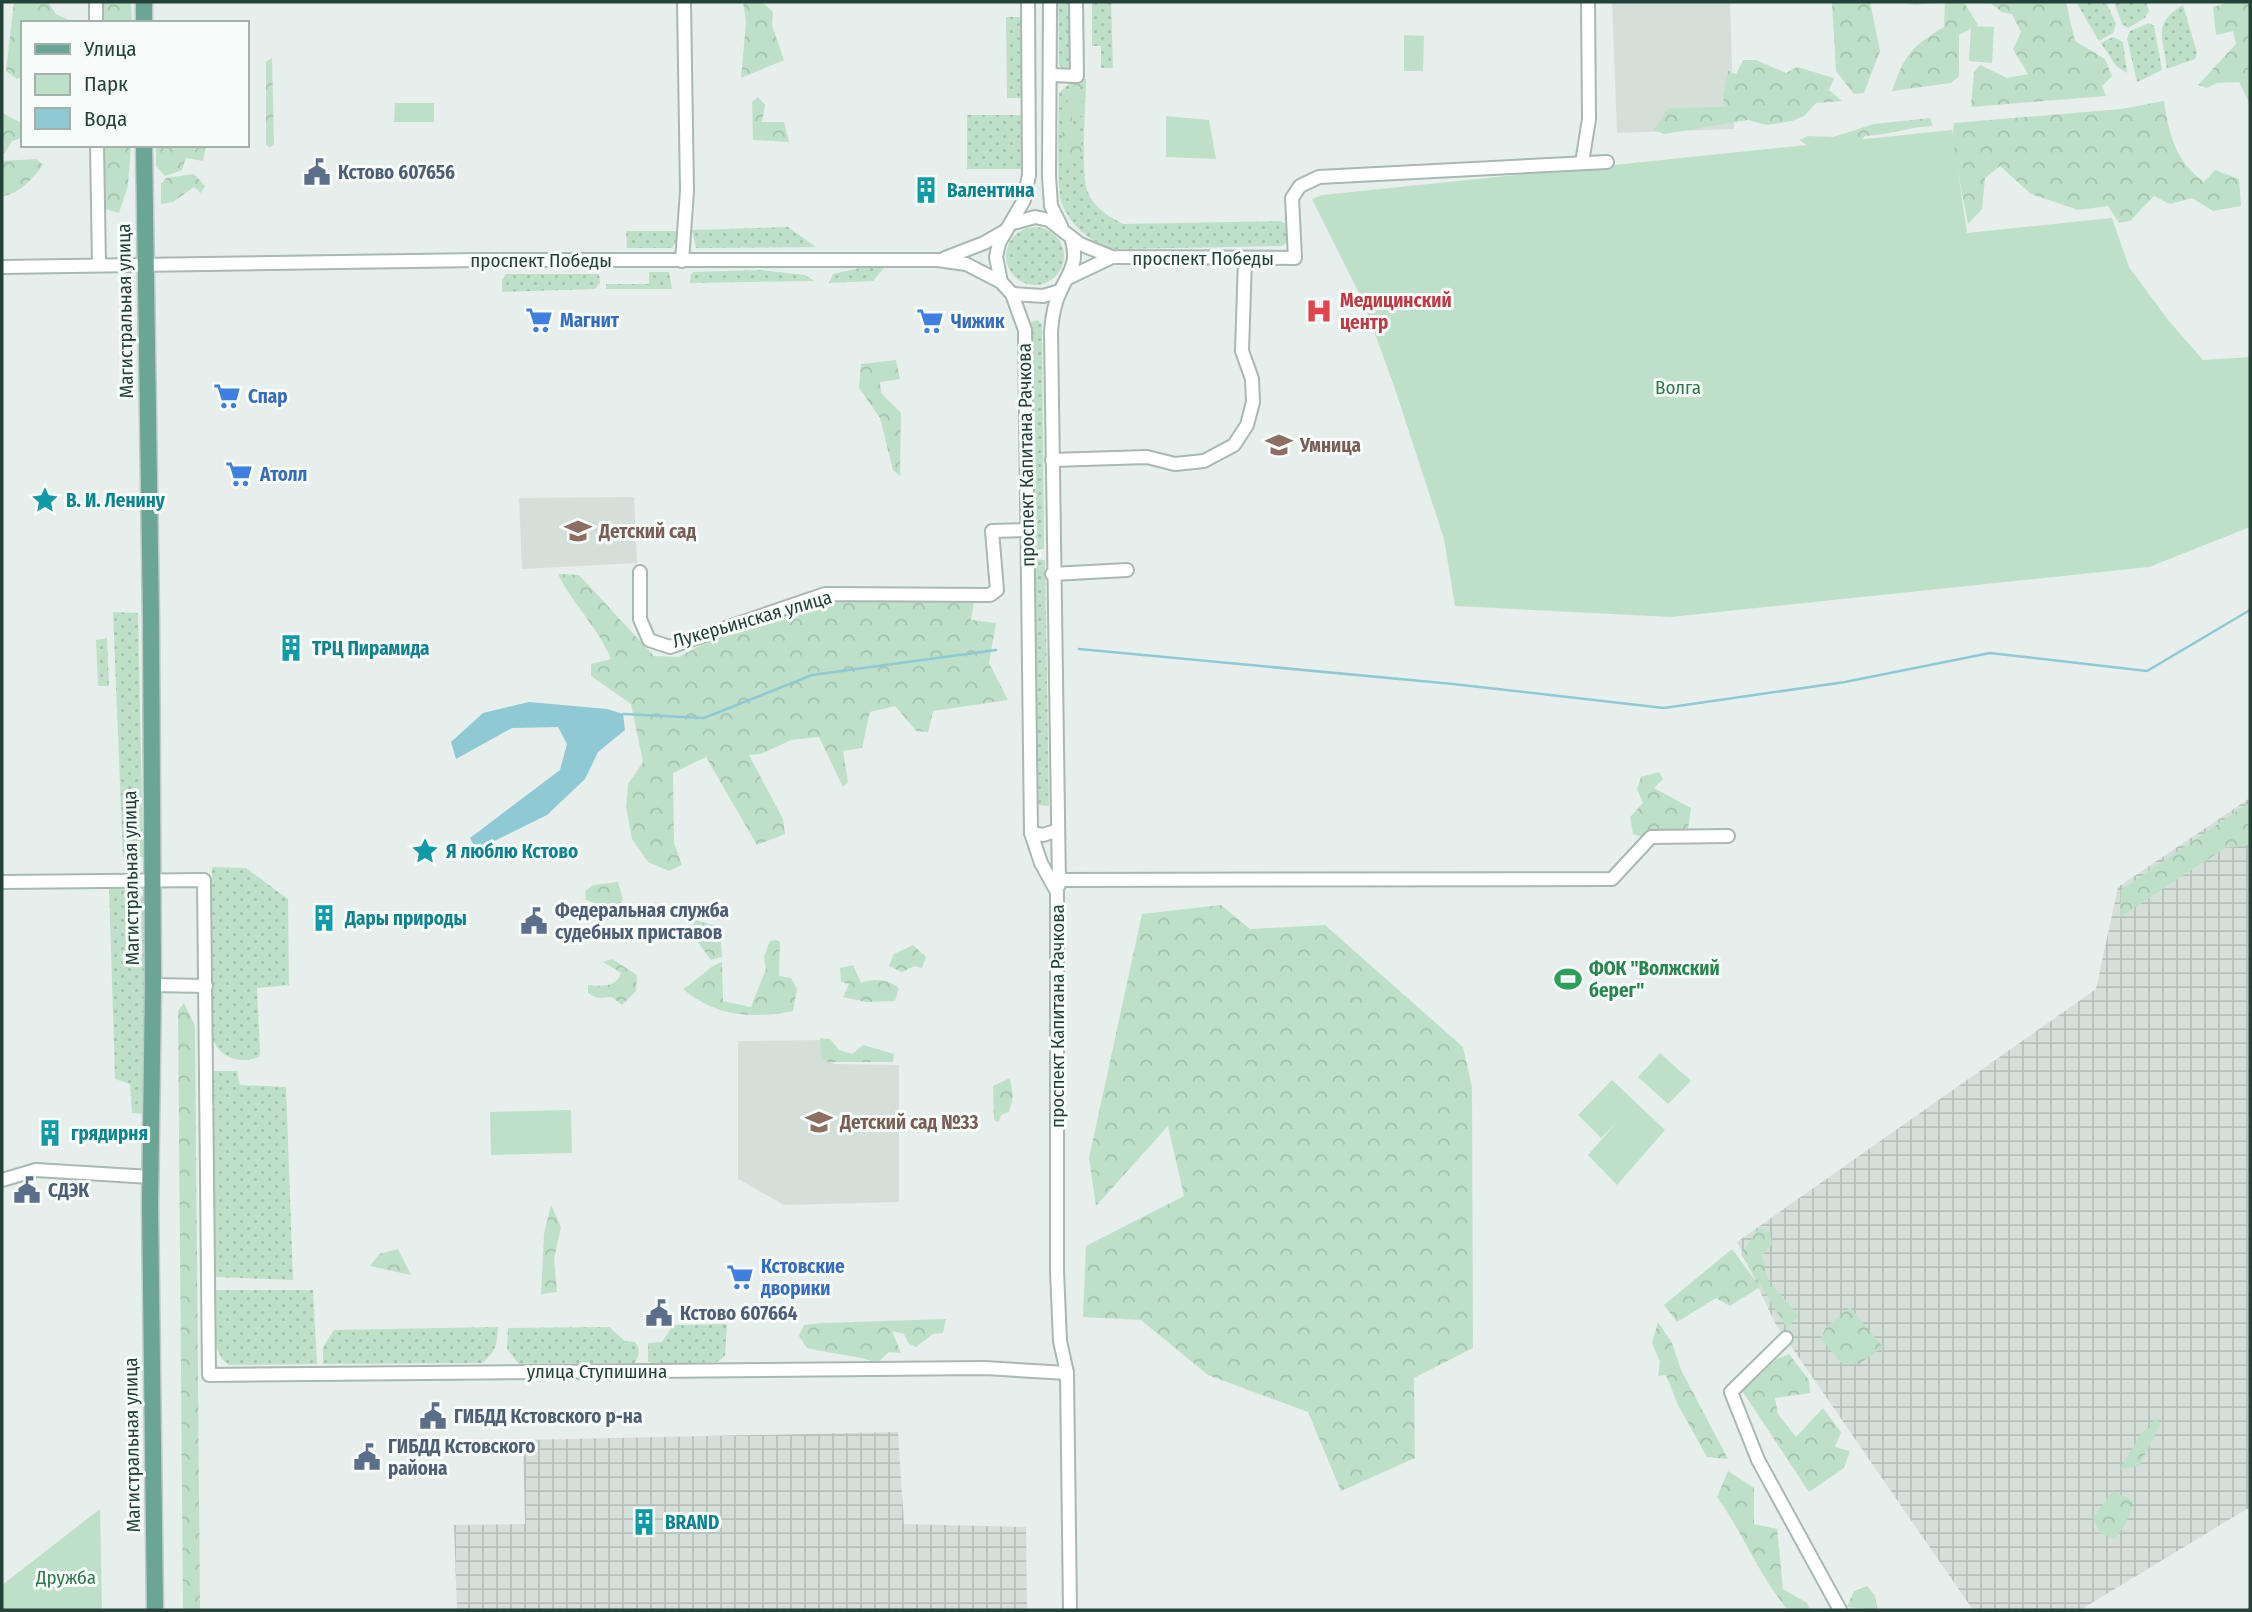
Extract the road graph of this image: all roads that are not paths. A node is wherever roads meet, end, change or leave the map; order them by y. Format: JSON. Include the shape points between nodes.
{"nodes":[{"id":1,"x":96,"y":2,"type":"edge"},
{"id":2,"x":144,"y":2,"type":"edge"},
{"id":3,"x":684,"y":2,"type":"edge"},
{"id":4,"x":1028,"y":2,"type":"edge"},
{"id":5,"x":1050,"y":2,"type":"edge"},
{"id":6,"x":1076,"y":2,"type":"edge"},
{"id":7,"x":1588,"y":2,"type":"edge"},
{"id":8,"x":96,"y":21,"type":"edge"},
{"id":9,"x":144,"y":21,"type":"edge"},
{"id":10,"x":1050,"y":75,"type":"junction"},
{"id":11,"x":97,"y":147,"type":"edge"},
{"id":12,"x":145,"y":147,"type":"edge"},
{"id":13,"x":1607,"y":162,"type":"dead end"},
{"id":14,"x":1583,"y":163,"type":"junction"},
{"id":15,"x":1029,"y":175,"type":"junction"},
{"id":16,"x":1049,"y":176,"type":"junction"},
{"id":17,"x":1010,"y":226,"type":"junction"},
{"id":18,"x":1066,"y":231,"type":"junction"},
{"id":19,"x":1112,"y":257,"type":"junction"},
{"id":20,"x":1245,"y":258,"type":"junction"},
{"id":21,"x":938,"y":260,"type":"junction"},
{"id":22,"x":682,"y":261,"type":"junction"},
{"id":23,"x":145,"y":263,"type":"junction"},
{"id":24,"x":99,"y":265,"type":"junction"},
{"id":25,"x":2,"y":267,"type":"edge"},
{"id":26,"x":1070,"y":276,"type":"junction"},
{"id":27,"x":1001,"y":282,"type":"junction"},
{"id":28,"x":1060,"y":291,"type":"junction"},
{"id":29,"x":1012,"y":294,"type":"junction"},
{"id":30,"x":1052,"y":460,"type":"junction"},
{"id":31,"x":1027,"y":530,"type":"junction"},
{"id":32,"x":1128,"y":570,"type":"dead end"},
{"id":33,"x":640,"y":572,"type":"dead end"},
{"id":34,"x":1052,"y":573,"type":"junction"},
{"id":35,"x":1058,"y":830,"type":"junction"},
{"id":36,"x":1031,"y":833,"type":"junction"},
{"id":37,"x":1728,"y":836,"type":"dead end"},
{"id":38,"x":151,"y":879,"type":"junction"},
{"id":39,"x":2,"y":883,"type":"edge"},
{"id":40,"x":1059,"y":886,"type":"junction"},
{"id":41,"x":153,"y":985,"type":"junction"},
{"id":42,"x":206,"y":986,"type":"junction"},
{"id":43,"x":151,"y":1177,"type":"junction"},
{"id":44,"x":2,"y":1180,"type":"edge"},
{"id":45,"x":1786,"y":1338,"type":"dead end"},
{"id":46,"x":1067,"y":1373,"type":"junction"},
{"id":47,"x":155,"y":1610,"type":"edge"},
{"id":48,"x":1070,"y":1610,"type":"edge"},
{"id":49,"x":1840,"y":1610,"type":"edge"}],
"edges":[{"from":1,"to":8,"type":"street"},
{"from":2,"to":9,"type":"main road"},
{"from":3,"to":22,"type":"street","via":[[687,191]]},
{"from":4,"to":15,"type":"street"},
{"from":5,"to":10,"type":"street"},
{"from":6,"to":10,"type":"street","via":[[1077,76]]},
{"from":7,"to":14,"type":"street","via":[[1589,119]]},
{"from":10,"to":16,"type":"street"},
{"from":11,"to":24,"type":"street","name":"Магистральная улица"},
{"from":12,"to":23,"type":"main road","name":"Магистральная улица"},
{"from":13,"to":14,"type":"street"},
{"from":14,"to":20,"type":"street","name":"проспект Победы","via":[[1319,177],[1300,186],[1292,198],[1295,257]]},
{"from":15,"to":16,"type":"street"},
{"from":15,"to":17,"type":"street","via":[[1024,200]]},
{"from":16,"to":18,"type":"street","via":[[1051,206]]},
{"from":17,"to":18,"type":"street","via":[[1035,216]]},
{"from":17,"to":21,"type":"street","via":[[984,243]]},
{"from":17,"to":27,"type":"street","via":[[996,257]]},
{"from":18,"to":19,"type":"street","via":[[1080,244]]},
{"from":18,"to":26,"type":"street","via":[[1075,250]]},
{"from":19,"to":20,"type":"street","name":"проспект Победы"},
{"from":19,"to":26,"type":"street"},
{"from":20,"to":30,"type":"street","via":[[1242,351],[1252,379],[1253,402],[1247,425],[1234,445],[1204,461],[1175,464],[1147,457]]},
{"from":21,"to":22,"type":"street","name":"проспект Победы"},
{"from":21,"to":27,"type":"street","via":[[966,264]]},
{"from":22,"to":23,"type":"street","name":"проспект Победы"},
{"from":23,"to":24,"type":"street","name":"проспект Победы"},
{"from":23,"to":38,"type":"main road","name":"Магистральная улица"},
{"from":24,"to":25,"type":"street","name":"проспект Победы"},
{"from":26,"to":28,"type":"street"},
{"from":27,"to":29,"type":"street"},
{"from":28,"to":29,"type":"street","via":[[1043,296]]},
{"from":28,"to":30,"type":"street","via":[[1051,331]]},
{"from":29,"to":31,"type":"street","name":"проспект Капитана Рачкова","via":[[1025,330]]},
{"from":30,"to":34,"type":"street"},
{"from":31,"to":33,"type":"street","name":"Лукерьинская улица","via":[[992,531],[997,590],[990,595],[825,594],[670,647],[649,640],[640,619]]},
{"from":31,"to":36,"type":"street","name":"проспект Капитана Рачкова"},
{"from":32,"to":34,"type":"street"},
{"from":34,"to":35,"type":"street"},
{"from":35,"to":36,"type":"street"},
{"from":35,"to":40,"type":"street"},
{"from":36,"to":40,"type":"street","name":"проспект Капитана Рачкова","via":[[1041,863]]},
{"from":37,"to":40,"type":"street","via":[[1651,837],[1612,879]]},
{"from":38,"to":39,"type":"street"},
{"from":38,"to":41,"type":"main road","name":"Магистральная улица"},
{"from":38,"to":42,"type":"street","via":[[204,880]]},
{"from":40,"to":46,"type":"street","name":"проспект Капитана Рачкова","via":[[1057,1271],[1060,1341]]},
{"from":41,"to":42,"type":"street"},
{"from":41,"to":43,"type":"main road","name":"Магистральная улица"},
{"from":42,"to":46,"type":"street","name":"улица Ступишина","via":[[208,1375],[985,1367]]},
{"from":43,"to":44,"type":"street","via":[[36,1170]]},
{"from":43,"to":47,"type":"main road","name":"Магистральная улица"},
{"from":45,"to":49,"type":"street","via":[[1731,1392],[1758,1460]]},
{"from":46,"to":48,"type":"street","name":"проспект Капитана Рачкова"}]}
